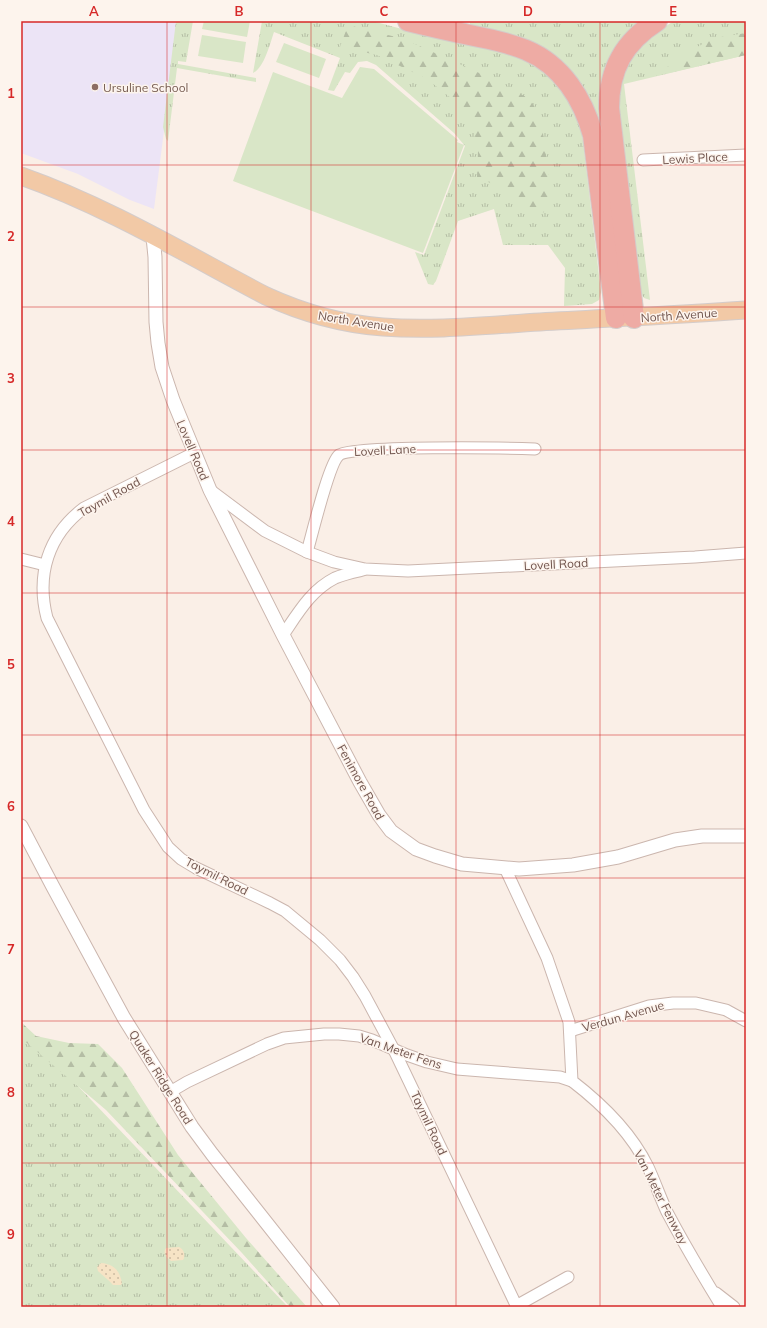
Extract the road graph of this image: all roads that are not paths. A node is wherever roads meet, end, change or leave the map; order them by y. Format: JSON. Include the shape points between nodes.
{"nodes":[{"id":1,"x":408,"y":21,"type":"edge"},
{"id":2,"x":657,"y":21,"type":"edge"},
{"id":3,"x":746,"y":155,"type":"edge"},
{"id":4,"x":643,"y":160,"type":"dead end"},
{"id":5,"x":21,"y":176,"type":"edge"},
{"id":6,"x":153,"y":237,"type":"junction"},
{"id":7,"x":746,"y":310,"type":"edge"},
{"id":8,"x":625,"y":318,"type":"junction"},
{"id":9,"x":535,"y":449,"type":"dead end"},
{"id":10,"x":194,"y":453,"type":"junction"},
{"id":11,"x":210,"y":490,"type":"junction"},
{"id":12,"x":307,"y":552,"type":"junction"},
{"id":13,"x":746,"y":553,"type":"edge"},
{"id":14,"x":21,"y":559,"type":"edge"},
{"id":15,"x":45,"y":565,"type":"junction"},
{"id":16,"x":365,"y":569,"type":"junction"},
{"id":17,"x":283,"y":635,"type":"junction"},
{"id":18,"x":21,"y":826,"type":"edge"},
{"id":19,"x":746,"y":836,"type":"edge"},
{"id":20,"x":505,"y":868,"type":"junction"},
{"id":21,"x":746,"y":1021,"type":"edge"},
{"id":22,"x":570,"y":1031,"type":"junction"},
{"id":23,"x":394,"y":1050,"type":"junction"},
{"id":24,"x":572,"y":1081,"type":"junction"},
{"id":25,"x":170,"y":1092,"type":"junction"},
{"id":26,"x":568,"y":1277,"type":"dead end"},
{"id":27,"x":710,"y":1287,"type":"junction"},
{"id":28,"x":517,"y":1306,"type":"edge"},
{"id":29,"x":333,"y":1307,"type":"edge"},
{"id":30,"x":722,"y":1307,"type":"edge"},
{"id":31,"x":734,"y":1307,"type":"edge"}],
"edges":[{"from":1,"to":8,"type":"highway","via":[[527,50],[550,64],[570,85],[585,110],[594,135]]},
{"from":2,"to":8,"type":"highway","via":[[631,42],[618,63],[610,84],[609,108]]},
{"from":3,"to":4,"type":"street","name":"Lewis Place"},
{"from":5,"to":6,"type":"main road","name":"North Avenue","via":[[77,198]]},
{"from":6,"to":8,"type":"main road","name":"North Avenue","via":[[289,307],[354,323],[382,327],[433,328]]},
{"from":6,"to":10,"type":"street","name":"Lovell Road","via":[[156,322],[162,367]]},
{"from":7,"to":8,"type":"main road","name":"North Avenue"},
{"from":9,"to":12,"type":"street","name":"Lovell Lane","via":[[416,448],[351,451],[339,454],[329,476]]},
{"from":10,"to":11,"type":"street","name":"Lovell Road"},
{"from":10,"to":15,"type":"street","name":"Taymil Road","via":[[76,514],[59,534]]},
{"from":11,"to":12,"type":"street","name":"Lovell Road","via":[[266,531]]},
{"from":11,"to":17,"type":"street","name":"Fenimore Road"},
{"from":12,"to":16,"type":"street","name":"Lovell Road","via":[[334,562]]},
{"from":13,"to":16,"type":"street","name":"Lovell Road","via":[[415,571]]},
{"from":14,"to":15,"type":"street"},
{"from":15,"to":23,"type":"street","name":"Taymil Road","via":[[42,589],[46,618],[144,810],[163,841],[181,859],[270,903],[320,940],[353,976]]},
{"from":16,"to":17,"type":"street","name":"Lovell Road","via":[[337,577],[325,584],[305,602]]},
{"from":17,"to":20,"type":"street","name":"Fenimore Road","via":[[360,782],[391,831],[416,849],[435,856],[462,864]]},
{"from":18,"to":25,"type":"street","name":"Quaker Ridge Road","via":[[124,1018]]},
{"from":19,"to":20,"type":"street","name":"Fenimore Road","via":[[702,836],[675,840],[618,857],[573,865]]},
{"from":20,"to":22,"type":"street","via":[[547,958]]},
{"from":21,"to":22,"type":"street","name":"Verdun Avenue","via":[[726,1010],[696,1003],[673,1003],[649,1006]]},
{"from":22,"to":24,"type":"street"},
{"from":23,"to":24,"type":"street","name":"Van Meter Fens","via":[[457,1069],[560,1077]]},
{"from":23,"to":25,"type":"street","name":"Van Meter Fens","via":[[372,1040],[346,1034],[284,1038],[230,1061]]},
{"from":23,"to":28,"type":"street","name":"Taymil Road"},
{"from":24,"to":27,"type":"street","name":"Van Meter Fenway","via":[[614,1117],[631,1140],[647,1166],[666,1211]]},
{"from":25,"to":29,"type":"street","name":"Quaker Ridge Road","via":[[212,1154]]},
{"from":26,"to":28,"type":"street"},
{"from":27,"to":30,"type":"street"},
{"from":27,"to":31,"type":"street","name":"Van Meter Fenway"}]}
